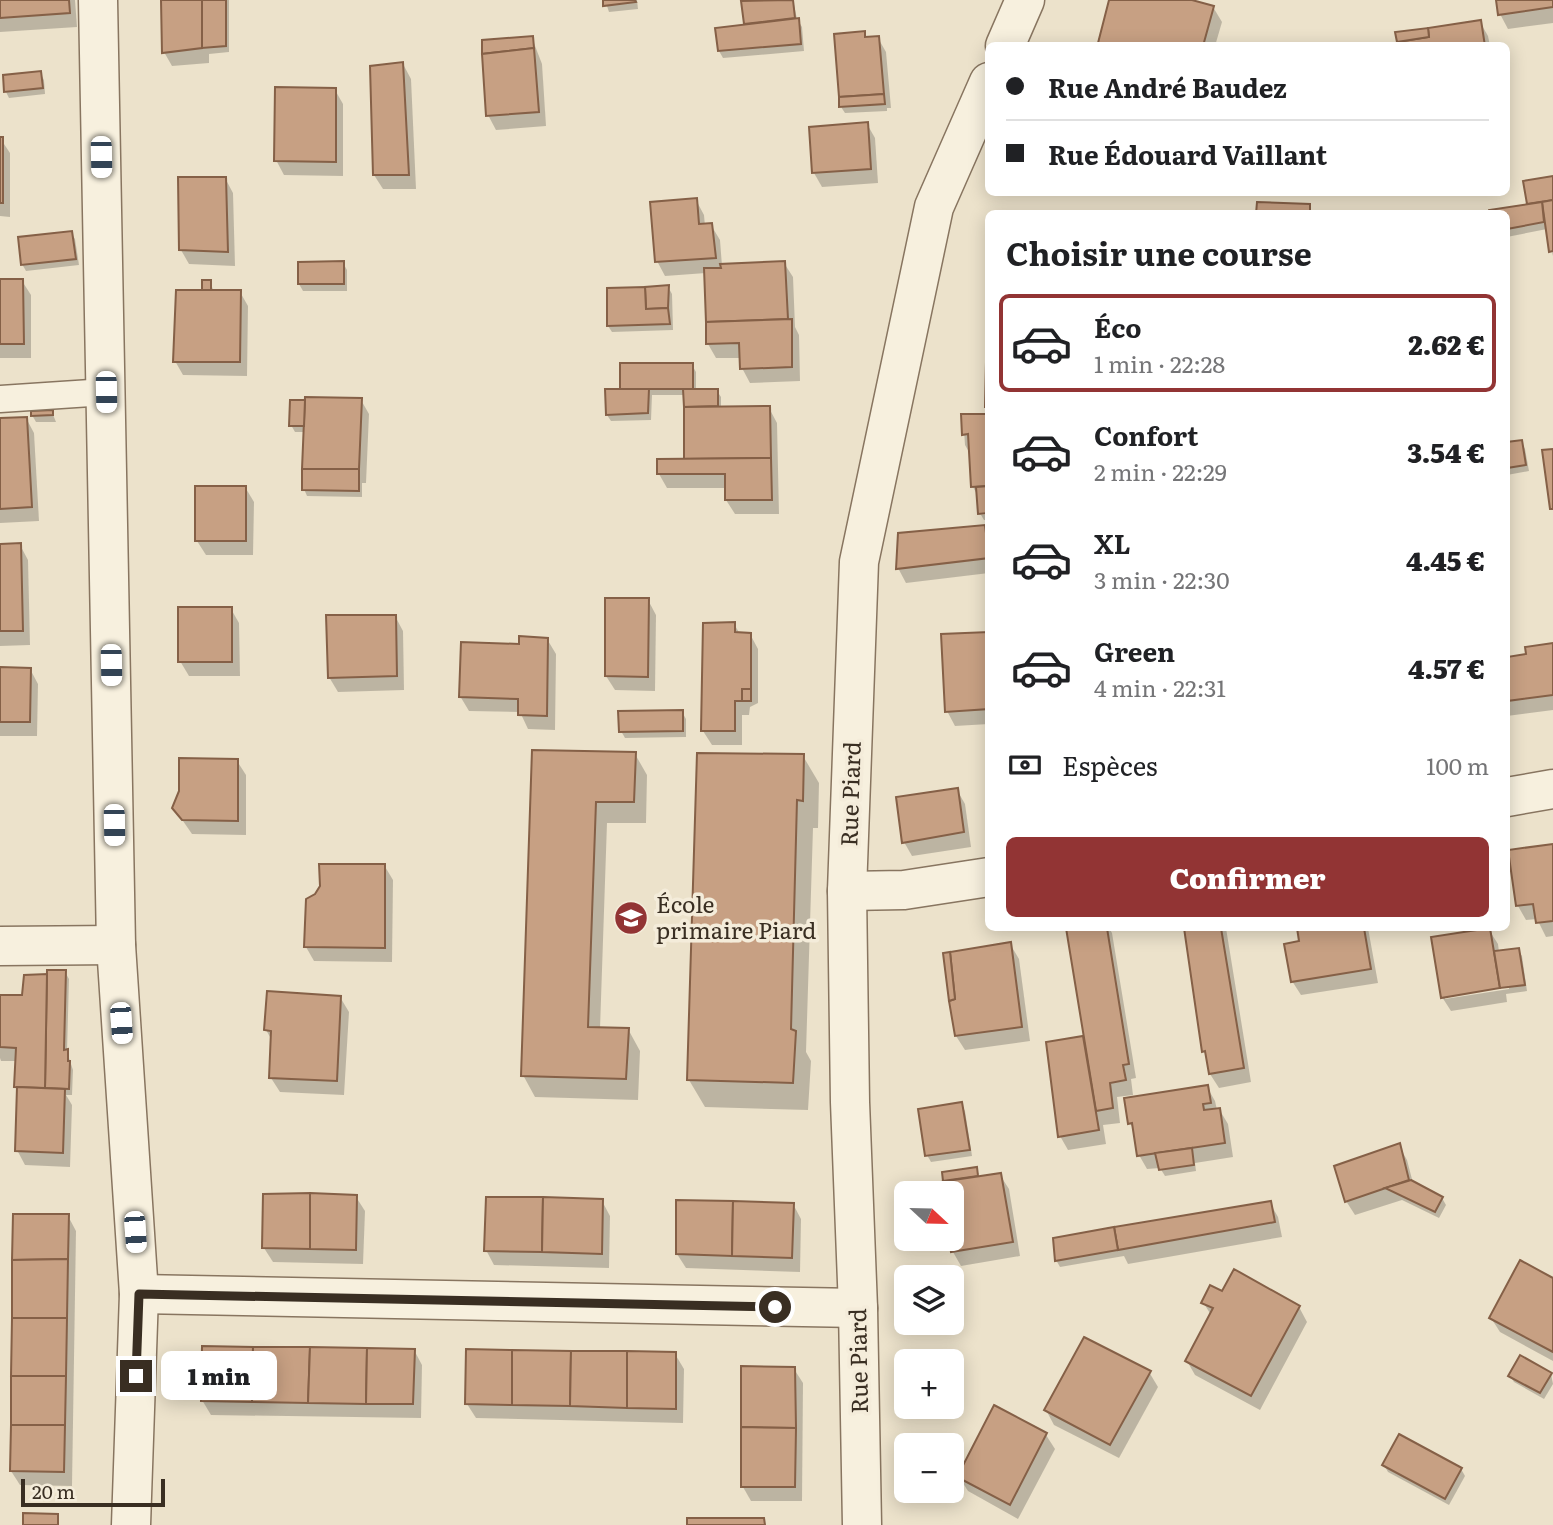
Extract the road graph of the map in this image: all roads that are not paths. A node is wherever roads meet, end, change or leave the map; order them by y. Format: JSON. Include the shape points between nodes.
{"nodes":[{"id":1,"x":98,"y":0,"type":"edge"},
{"id":2,"x":1025,"y":0,"type":"edge"},
{"id":3,"x":1007,"y":42,"type":"edge"},
{"id":4,"x":985,"y":91,"type":"edge"},
{"id":5,"x":106,"y":392,"type":"junction"},
{"id":6,"x":0,"y":399,"type":"edge"},
{"id":7,"x":1553,"y":789,"type":"edge"},
{"id":8,"x":1510,"y":796,"type":"edge"},
{"id":9,"x":985,"y":878,"type":"edge"},
{"id":10,"x":847,"y":891,"type":"junction"},
{"id":11,"x":116,"y":945,"type":"junction"},
{"id":12,"x":0,"y":946,"type":"edge"},
{"id":13,"x":139,"y":1294,"type":"junction"},
{"id":14,"x":858,"y":1308,"type":"junction"},
{"id":15,"x":131,"y":1525,"type":"edge"},
{"id":16,"x":862,"y":1525,"type":"edge"}],
"edges":[{"from":1,"to":5,"type":"street"},
{"from":2,"to":3,"type":"street"},
{"from":4,"to":10,"type":"street","name":"Rue Piard","via":[[934,207],[859,562]]},
{"from":5,"to":6,"type":"lane"},
{"from":5,"to":11,"type":"street"},
{"from":7,"to":8,"type":"street"},
{"from":9,"to":10,"type":"street","via":[[904,890]]},
{"from":10,"to":14,"type":"street","name":"Rue Piard","via":[[849,1102]]},
{"from":11,"to":12,"type":"street"},
{"from":11,"to":13,"type":"street"},
{"from":13,"to":14,"type":"street"},
{"from":13,"to":15,"type":"street"},
{"from":14,"to":16,"type":"street","name":"Rue Piard"}]}
